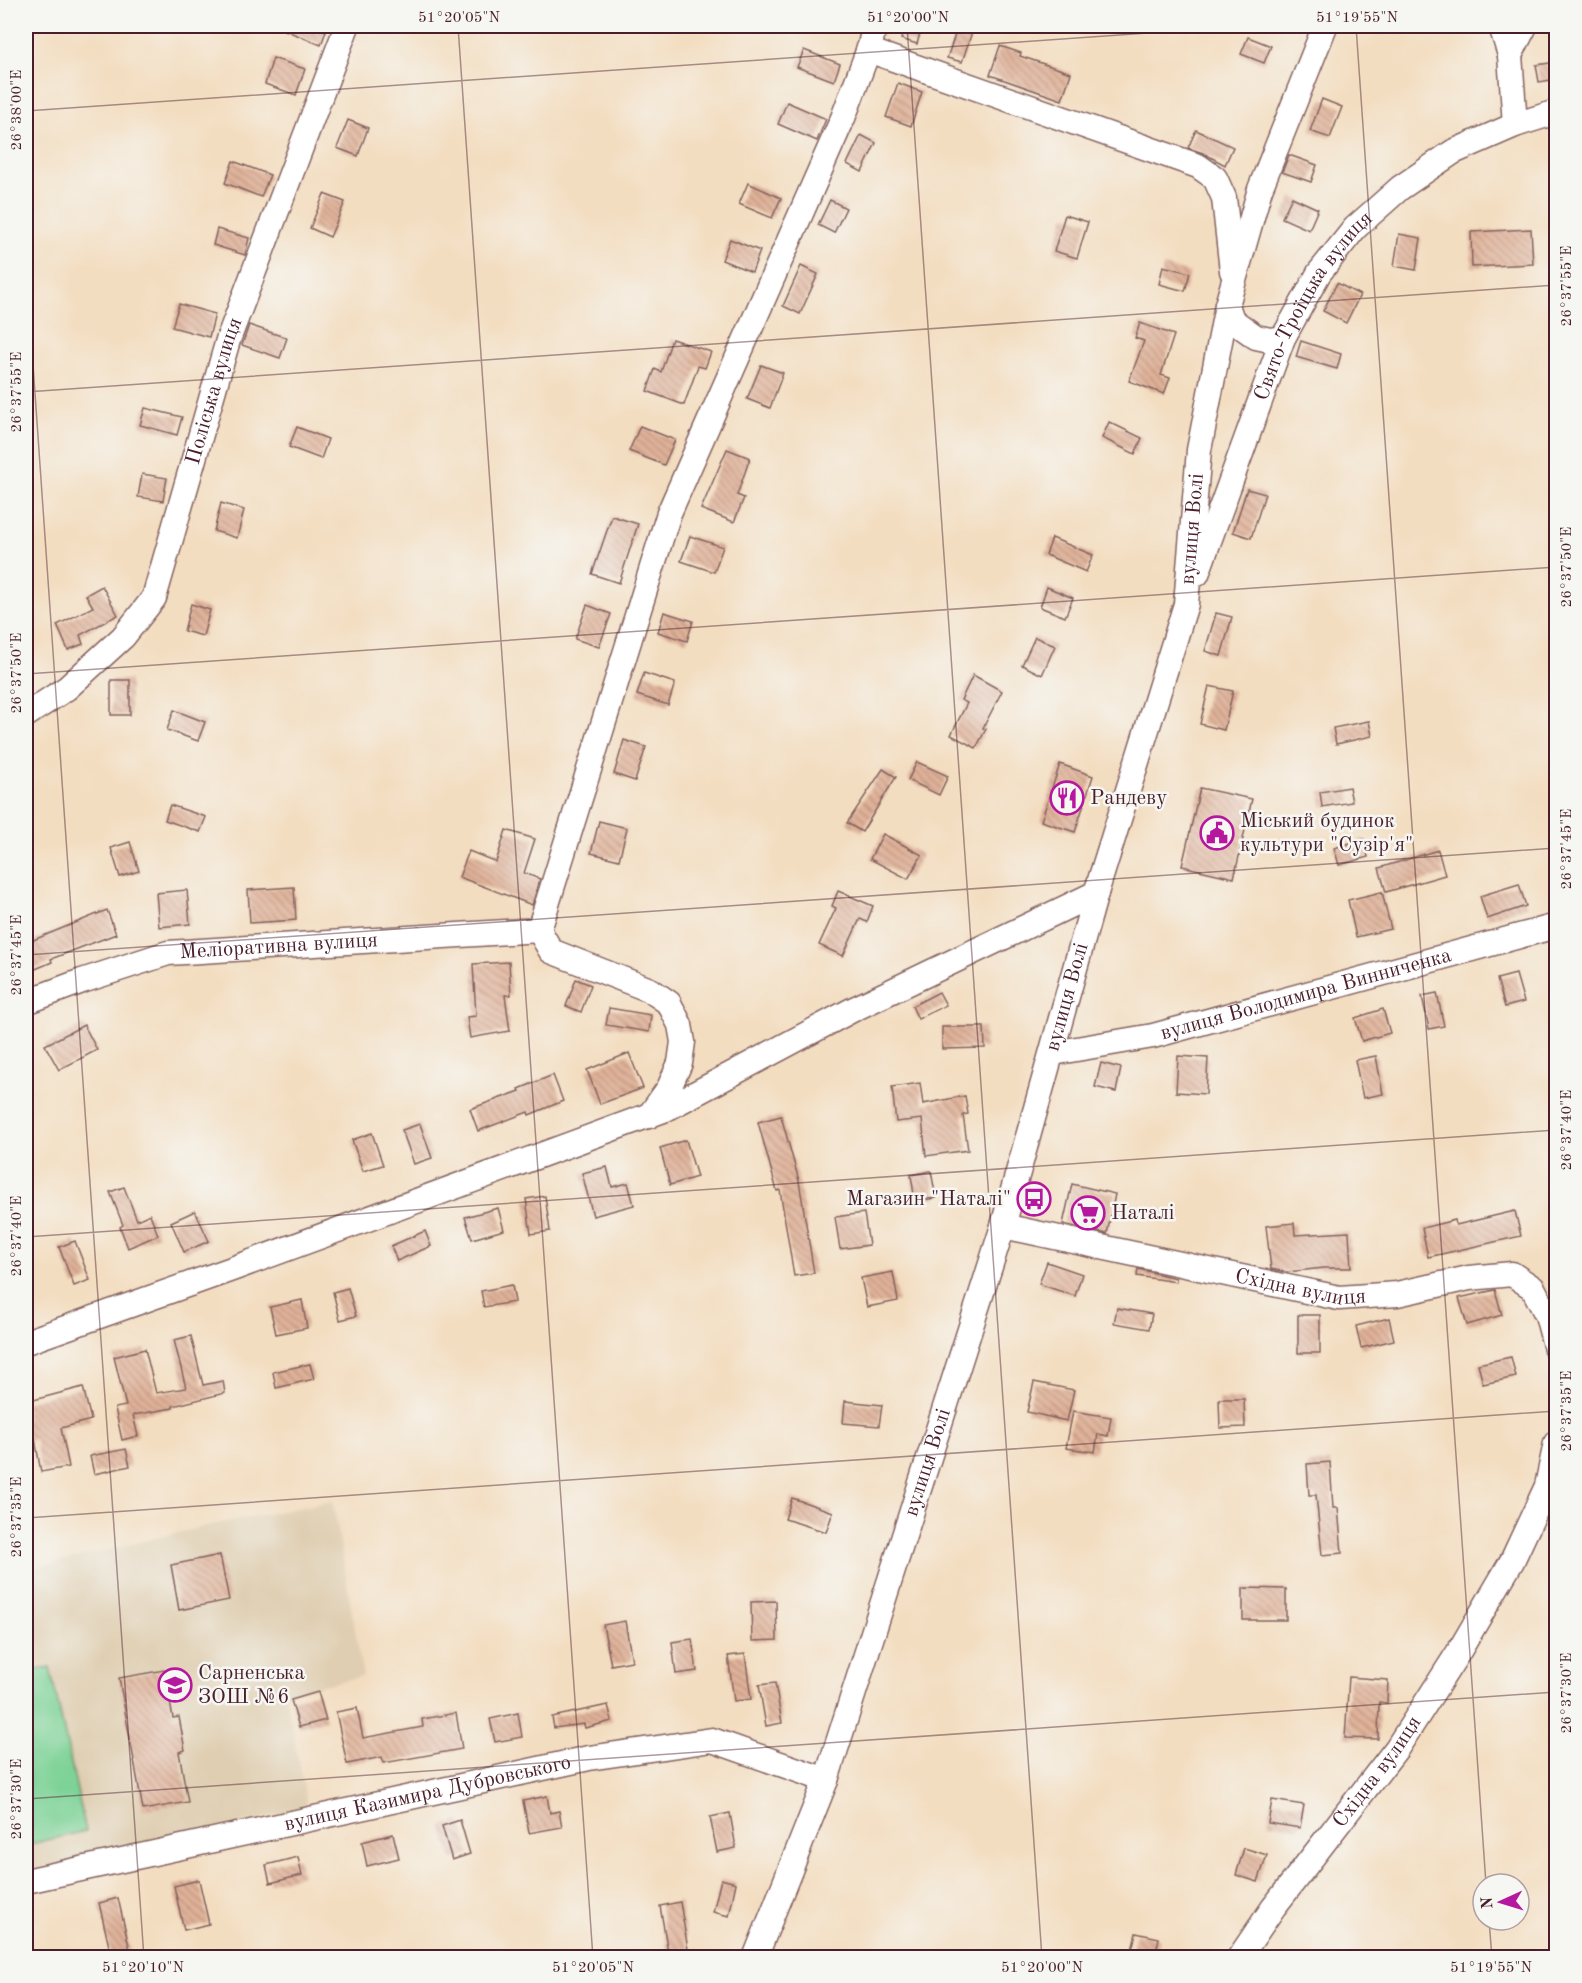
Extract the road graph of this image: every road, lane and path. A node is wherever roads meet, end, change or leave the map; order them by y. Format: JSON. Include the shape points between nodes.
{"nodes":[{"id":1,"x":347,"y":26,"type":"edge"},
{"id":2,"x":874,"y":26,"type":"edge"},
{"id":3,"x":1325,"y":26,"type":"edge"},
{"id":4,"x":1501,"y":26,"type":"edge"},
{"id":5,"x":1525,"y":26,"type":"edge"},
{"id":6,"x":868,"y":50,"type":"junction"},
{"id":7,"x":1510,"y":56,"type":"junction"},
{"id":8,"x":1557,"y":112,"type":"edge"},
{"id":9,"x":1515,"y":125,"type":"junction"},
{"id":10,"x":1230,"y":294,"type":"junction"},
{"id":11,"x":1283,"y":338,"type":"junction"},
{"id":12,"x":1186,"y":604,"type":"junction"},
{"id":13,"x":26,"y":715,"type":"edge"},
{"id":14,"x":1096,"y":893,"type":"junction"},
{"id":15,"x":1557,"y":926,"type":"edge"},
{"id":16,"x":539,"y":930,"type":"junction"},
{"id":17,"x":26,"y":1002,"type":"edge"},
{"id":18,"x":1053,"y":1053,"type":"junction"},
{"id":19,"x":649,"y":1116,"type":"junction"},
{"id":20,"x":1003,"y":1226,"type":"junction"},
{"id":21,"x":26,"y":1342,"type":"edge"},
{"id":22,"x":1557,"y":1349,"type":"edge"},
{"id":23,"x":1557,"y":1443,"type":"edge"},
{"id":24,"x":826,"y":1780,"type":"junction"},
{"id":25,"x":26,"y":1881,"type":"edge"},
{"id":26,"x":755,"y":1957,"type":"edge"},
{"id":27,"x":1239,"y":1958,"type":"edge"}],
"edges":[{"from":1,"to":13,"type":"street","name":"Поліська вулиця","via":[[228,340],[154,598],[123,637],[75,681]]},
{"from":2,"to":6,"type":"street"},
{"from":3,"to":10,"type":"street","name":"вулиця Волі","via":[[1260,189]]},
{"from":4,"to":7,"type":"street"},
{"from":5,"to":7,"type":"street"},
{"from":6,"to":10,"type":"street","via":[[1198,166],[1215,178],[1224,198]]},
{"from":6,"to":16,"type":"street","via":[[843,118],[669,513]]},
{"from":7,"to":9,"type":"street"},
{"from":8,"to":9,"type":"street","name":"Свято-Троїцька вулиця"},
{"from":9,"to":11,"type":"street","name":"Свято-Троїцька вулиця","via":[[1453,152],[1400,188],[1354,228],[1318,273]]},
{"from":10,"to":11,"type":"street","via":[[1232,320],[1256,337]]},
{"from":10,"to":12,"type":"street","name":"вулиця Волі","via":[[1199,450]]},
{"from":11,"to":12,"type":"street","name":"Свято-Троїцька вулиця"},
{"from":12,"to":14,"type":"street","name":"вулиця Волі"},
{"from":14,"to":18,"type":"street","name":"вулиця Волі"},
{"from":14,"to":19,"type":"street","via":[[852,1010]]},
{"from":15,"to":18,"type":"street","name":"вулиця Володимира Винниченка","via":[[1153,1036]]},
{"from":16,"to":17,"type":"street","name":"Меліоративна вулиця","via":[[168,954]]},
{"from":16,"to":19,"type":"street","via":[[551,951],[650,990],[669,1002],[680,1025],[680,1063],[669,1088]]},
{"from":18,"to":20,"type":"street","name":"вулиця Волі"},
{"from":19,"to":21,"type":"street"},
{"from":20,"to":22,"type":"street","name":"Східна вулиця","via":[[1339,1298],[1397,1294],[1469,1278],[1512,1274],[1533,1288],[1547,1315]]},
{"from":20,"to":24,"type":"street","name":"вулиця Волі"},
{"from":23,"to":27,"type":"street","name":"Східна вулиця","via":[[1547,1486],[1512,1561],[1458,1653],[1397,1748]]},
{"from":24,"to":25,"type":"street","name":"вулиця Казимира Дубровського","via":[[712,1740],[589,1758]]},
{"from":24,"to":26,"type":"street","name":"вулиця Волі"}]}
